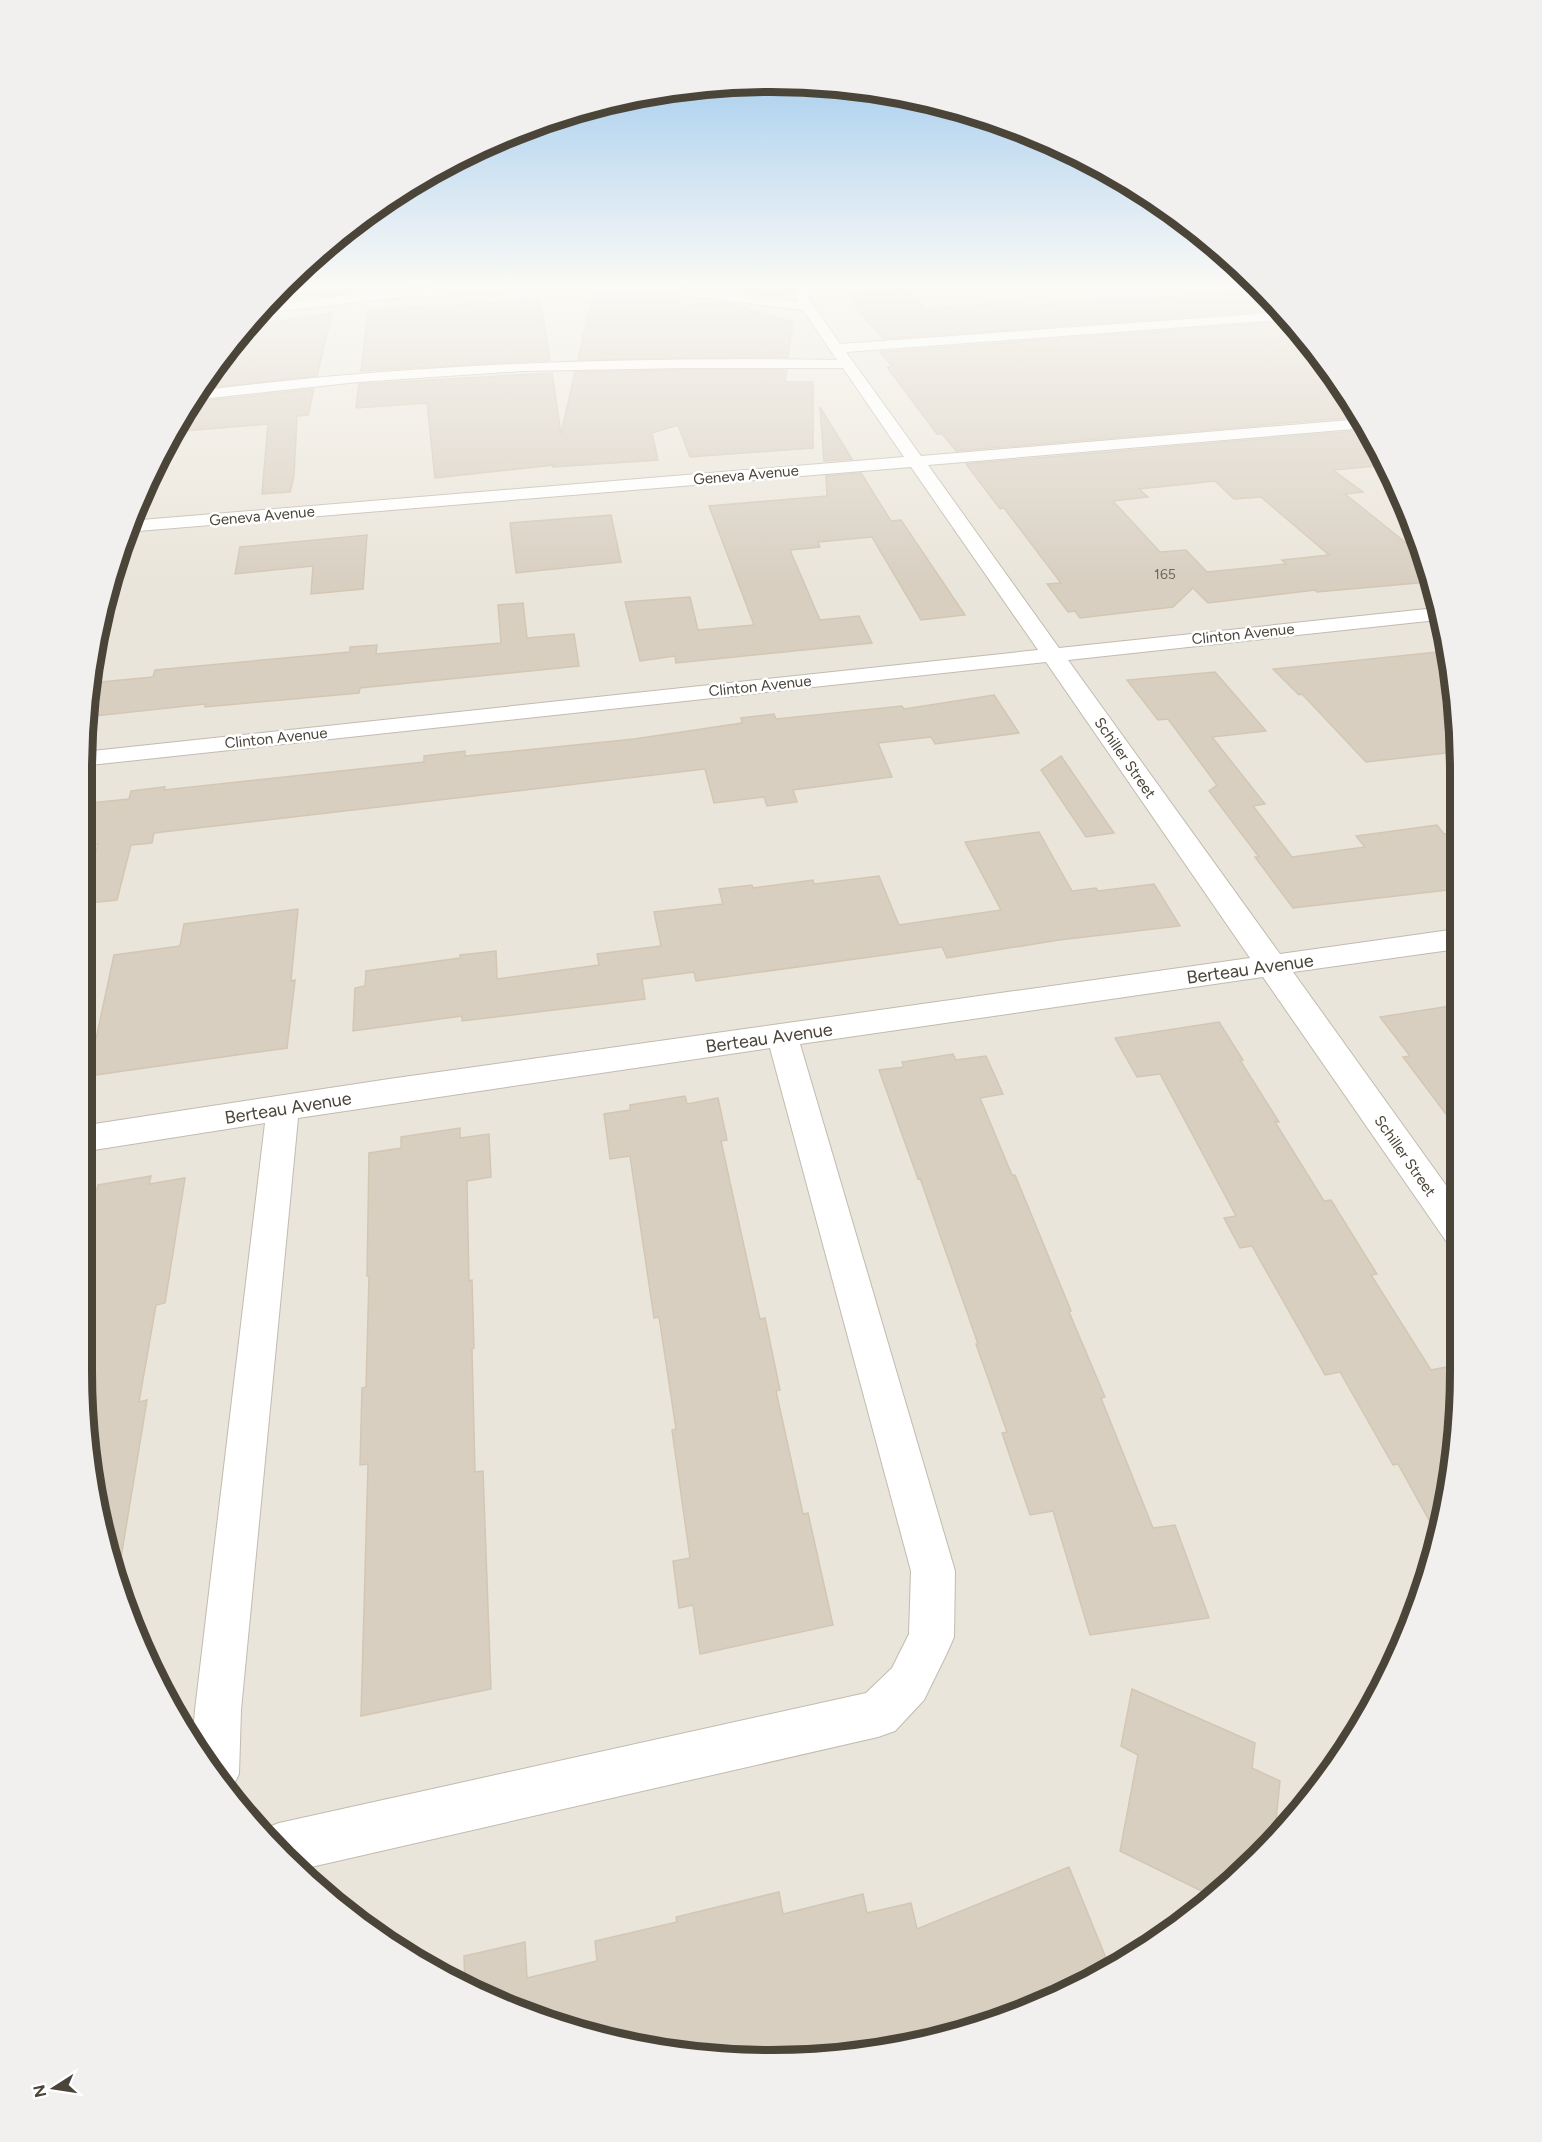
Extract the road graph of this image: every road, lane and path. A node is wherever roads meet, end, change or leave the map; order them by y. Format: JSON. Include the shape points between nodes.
{"nodes":[{"id":1,"x":316,"y":383,"type":"edge"},
{"id":2,"x":862,"y":383,"type":"edge"},
{"id":3,"x":205,"y":395,"type":"edge"},
{"id":4,"x":1355,"y":425,"type":"edge"},
{"id":5,"x":917,"y":460,"type":"junction"},
{"id":6,"x":138,"y":526,"type":"edge"},
{"id":7,"x":1432,"y":615,"type":"edge"},
{"id":8,"x":1052,"y":654,"type":"junction"},
{"id":9,"x":92,"y":758,"type":"edge"},
{"id":10,"x":1450,"y":940,"type":"edge"},
{"id":11,"x":1272,"y":966,"type":"junction"},
{"id":12,"x":782,"y":1036,"type":"junction"},
{"id":13,"x":283,"y":1109,"type":"junction"},
{"id":14,"x":92,"y":1137,"type":"edge"},
{"id":15,"x":1450,"y":1219,"type":"edge"},
{"id":16,"x":216,"y":1762,"type":"edge"},
{"id":17,"x":287,"y":1847,"type":"edge"}],
"edges":[{"from":1,"to":3,"type":"street"},
{"from":2,"to":5,"type":"street","name":"Schiller Street"},
{"from":4,"to":5,"type":"street","name":"Geneva Avenue"},
{"from":5,"to":6,"type":"street","name":"Geneva Avenue"},
{"from":5,"to":8,"type":"street","name":"Schiller Street"},
{"from":7,"to":8,"type":"street","name":"Clinton Avenue"},
{"from":8,"to":9,"type":"street","name":"Clinton Avenue"},
{"from":8,"to":11,"type":"street","name":"Schiller Street"},
{"from":10,"to":11,"type":"street","name":"Berteau Avenue"},
{"from":11,"to":12,"type":"street","name":"Berteau Avenue"},
{"from":11,"to":15,"type":"street","name":"Schiller Street"},
{"from":12,"to":13,"type":"street","name":"Berteau Avenue"},
{"from":12,"to":17,"type":"street","via":[[933,1571],[931,1637],[908,1684],[878,1714]]},
{"from":13,"to":14,"type":"street","name":"Berteau Avenue"},
{"from":13,"to":16,"type":"street","via":[[219,1698]]}]}
